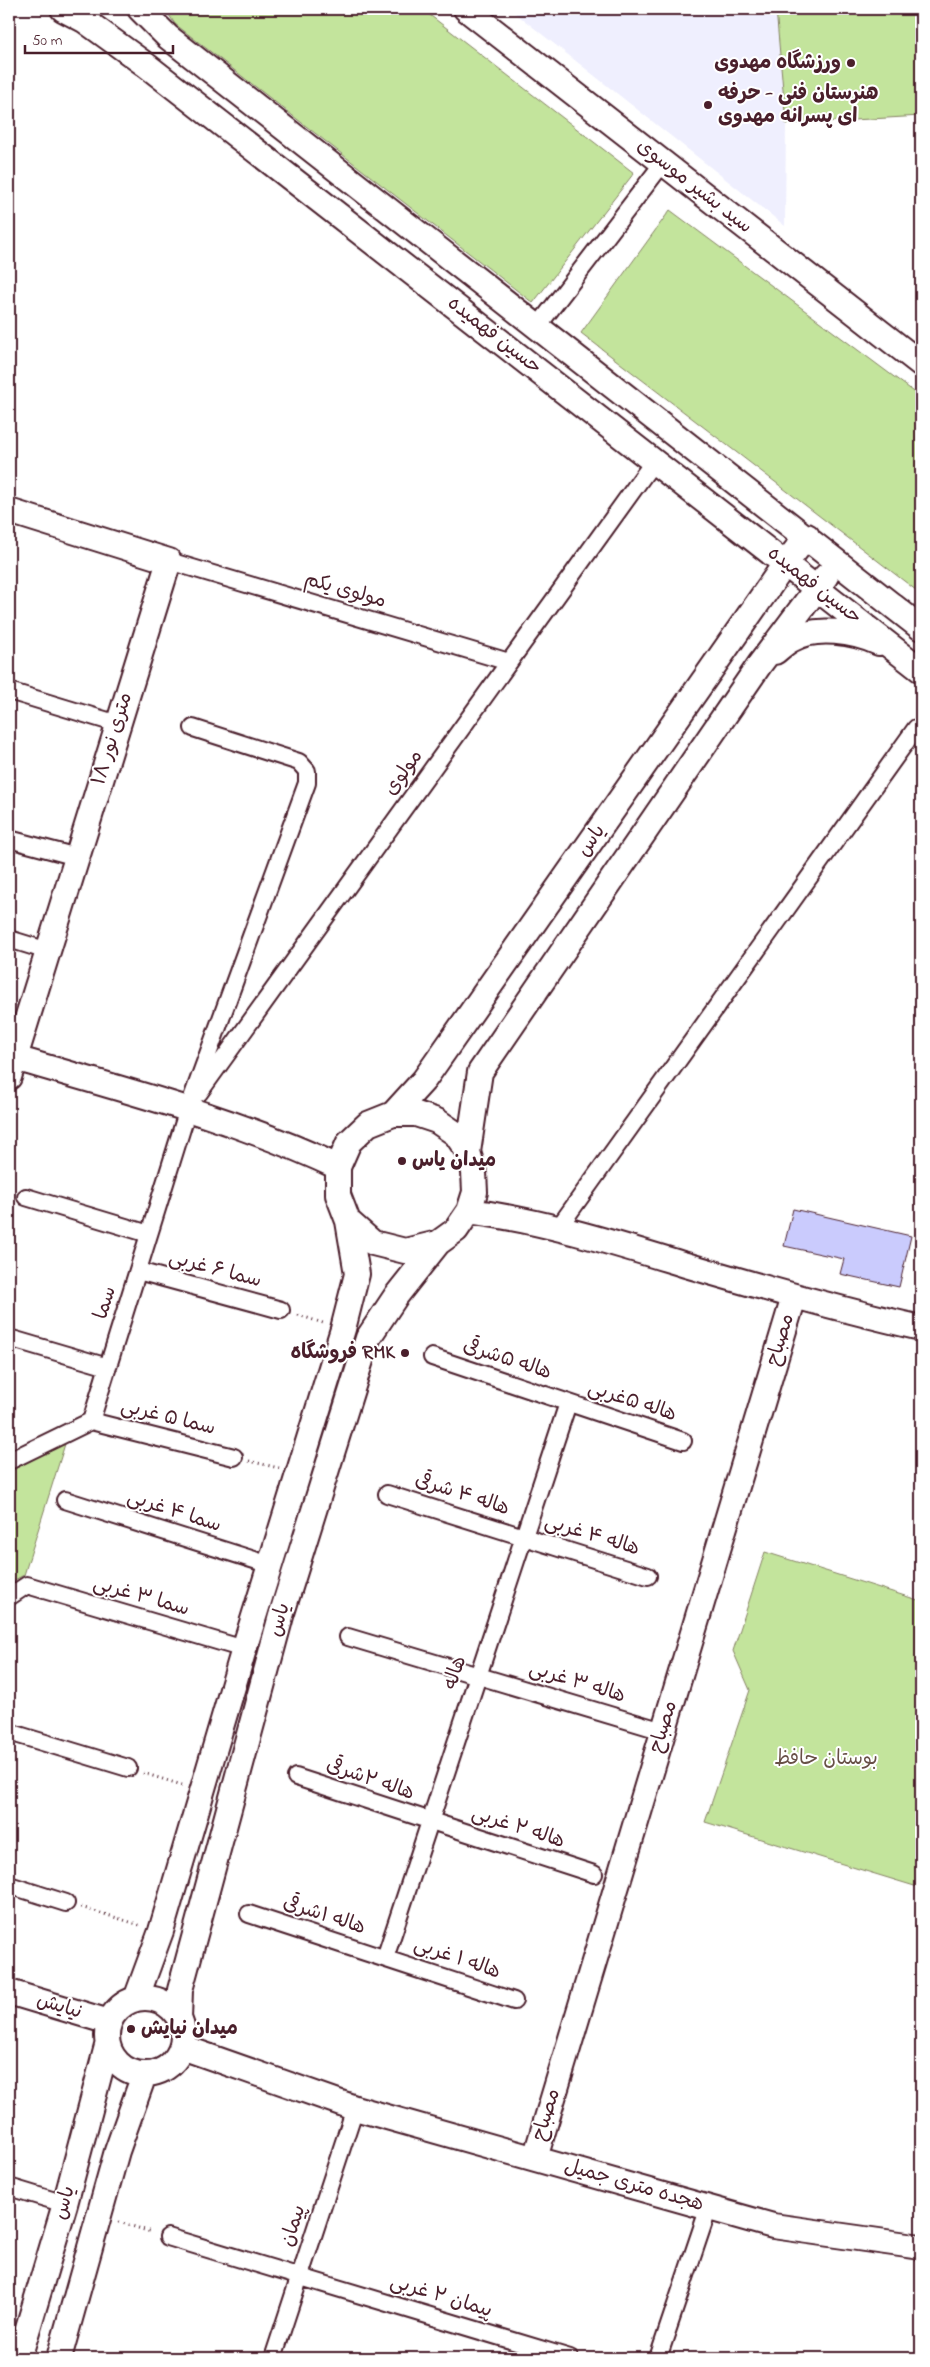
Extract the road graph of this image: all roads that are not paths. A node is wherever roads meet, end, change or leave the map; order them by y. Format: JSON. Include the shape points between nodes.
{"nodes":[{"id":1,"x":64,"y":9,"type":"edge"},
{"id":2,"x":140,"y":9,"type":"edge"},
{"id":3,"x":466,"y":9,"type":"edge"},
{"id":4,"x":663,"y":163,"type":"junction"},
{"id":5,"x":538,"y":326,"type":"junction"},
{"id":6,"x":921,"y":364,"type":"edge"},
{"id":7,"x":654,"y":461,"type":"junction"},
{"id":8,"x":9,"y":511,"type":"edge"},
{"id":9,"x":734,"y":524,"type":"junction"},
{"id":10,"x":807,"y":536,"type":"junction"},
{"id":11,"x":168,"y":561,"type":"junction"},
{"id":12,"x":836,"y":563,"type":"junction"},
{"id":13,"x":785,"y":564,"type":"junction"},
{"id":14,"x":817,"y":588,"type":"junction"},
{"id":15,"x":751,"y":614,"type":"junction"},
{"id":16,"x":921,"y":628,"type":"edge"},
{"id":17,"x":896,"y":650,"type":"junction"},
{"id":18,"x":509,"y":662,"type":"junction"},
{"id":19,"x":760,"y":664,"type":"junction"},
{"id":20,"x":921,"y":670,"type":"edge"},
{"id":21,"x":9,"y":691,"type":"edge"},
{"id":22,"x":118,"y":724,"type":"junction"},
{"id":23,"x":193,"y":728,"type":"dead end"},
{"id":24,"x":916,"y":728,"type":"dead end"},
{"id":25,"x":9,"y":839,"type":"edge"},
{"id":26,"x":77,"y":857,"type":"junction"},
{"id":27,"x":9,"y":939,"type":"edge"},
{"id":28,"x":48,"y":951,"type":"junction"},
{"id":29,"x":16,"y":1029,"type":"edge"},
{"id":30,"x":12,"y":1067,"type":"edge"},
{"id":31,"x":188,"y":1109,"type":"junction"},
{"id":32,"x":394,"y":1114,"type":"junction"},
{"id":33,"x":468,"y":1152,"type":"junction"},
{"id":34,"x":338,"y":1167,"type":"junction"},
{"id":35,"x":26,"y":1197,"type":"dead end"},
{"id":36,"x":469,"y":1211,"type":"junction"},
{"id":37,"x":348,"y":1221,"type":"junction"},
{"id":38,"x":559,"y":1227,"type":"junction"},
{"id":39,"x":149,"y":1234,"type":"junction"},
{"id":40,"x":438,"y":1244,"type":"junction"},
{"id":41,"x":138,"y":1271,"type":"junction"},
{"id":42,"x":794,"y":1297,"type":"junction"},
{"id":43,"x":280,"y":1310,"type":"road end"},
{"id":44,"x":921,"y":1328,"type":"edge"},
{"id":45,"x":9,"y":1338,"type":"edge"},
{"id":46,"x":432,"y":1358,"type":"dead end"},
{"id":47,"x":108,"y":1366,"type":"junction"},
{"id":48,"x":568,"y":1403,"type":"junction"},
{"id":49,"x":91,"y":1421,"type":"junction"},
{"id":50,"x":683,"y":1441,"type":"dead end"},
{"id":51,"x":234,"y":1457,"type":"road end"},
{"id":52,"x":9,"y":1461,"type":"edge"},
{"id":53,"x":387,"y":1494,"type":"dead end"},
{"id":54,"x":65,"y":1500,"type":"dead end"},
{"id":55,"x":524,"y":1538,"type":"junction"},
{"id":56,"x":270,"y":1565,"type":"junction"},
{"id":57,"x":648,"y":1576,"type":"dead end"},
{"id":58,"x":9,"y":1596,"type":"edge"},
{"id":59,"x":348,"y":1637,"type":"dead end"},
{"id":60,"x":244,"y":1649,"type":"junction"},
{"id":61,"x":478,"y":1676,"type":"junction"},
{"id":62,"x":663,"y":1731,"type":"junction"},
{"id":63,"x":9,"y":1732,"type":"edge"},
{"id":64,"x":128,"y":1768,"type":"road end"},
{"id":65,"x":296,"y":1777,"type":"dead end"},
{"id":66,"x":430,"y":1822,"type":"junction"},
{"id":67,"x":594,"y":1874,"type":"dead end"},
{"id":68,"x":9,"y":1885,"type":"edge"},
{"id":69,"x":66,"y":1903,"type":"road end"},
{"id":70,"x":249,"y":1914,"type":"dead end"},
{"id":71,"x":386,"y":1958,"type":"junction"},
{"id":72,"x":9,"y":1992,"type":"edge"},
{"id":73,"x":136,"y":1999,"type":"junction"},
{"id":74,"x":514,"y":2001,"type":"dead end"},
{"id":75,"x":179,"y":2019,"type":"junction"},
{"id":76,"x":109,"y":2022,"type":"junction"},
{"id":77,"x":108,"y":2046,"type":"junction"},
{"id":78,"x":182,"y":2047,"type":"junction"},
{"id":79,"x":144,"y":2075,"type":"junction"},
{"id":80,"x":355,"y":2108,"type":"junction"},
{"id":81,"x":535,"y":2158,"type":"junction"},
{"id":82,"x":9,"y":2187,"type":"edge"},
{"id":83,"x":65,"y":2204,"type":"junction"},
{"id":84,"x":709,"y":2207,"type":"junction"},
{"id":85,"x":168,"y":2237,"type":"road end"},
{"id":86,"x":921,"y":2247,"type":"edge"},
{"id":87,"x":300,"y":2276,"type":"junction"},
{"id":88,"x":19,"y":2358,"type":"edge"},
{"id":89,"x":58,"y":2358,"type":"edge"},
{"id":90,"x":273,"y":2358,"type":"edge"},
{"id":91,"x":570,"y":2358,"type":"edge"},
{"id":92,"x":658,"y":2358,"type":"edge"}],
"edges":[{"from":1,"to":7,"type":"street","name":"حسین فهمیده","via":[[146,65]]},
{"from":2,"to":5,"type":"street","name":"حسین فهمیده","via":[[168,37]]},
{"from":3,"to":4,"type":"street","name":"سید بشیر موسوی"},
{"from":4,"to":5,"type":"street"},
{"from":4,"to":6,"type":"street","name":"سید بشیر موسوی"},
{"from":5,"to":10,"type":"street","name":"حسین فهمیده"},
{"from":7,"to":9,"type":"street","name":"حسین فهمیده"},
{"from":7,"to":18,"type":"street","name":"مولوی"},
{"from":8,"to":11,"type":"street"},
{"from":9,"to":13,"type":"street","name":"حسین فهمیده"},
{"from":9,"to":15,"type":"street","via":[[755,549],[760,565],[758,598]]},
{"from":10,"to":12,"type":"street","name":"حسین فهمیده"},
{"from":10,"to":13,"type":"street","name":"یاس"},
{"from":11,"to":18,"type":"street","name":"مولوی یکم"},
{"from":11,"to":22,"type":"street","name":"۱۸ متری نور"},
{"from":12,"to":14,"type":"street","name":"یاس"},
{"from":12,"to":16,"type":"street","name":"حسین فهمیده"},
{"from":13,"to":14,"type":"street","name":"حسین فهمیده"},
{"from":13,"to":15,"type":"street","name":"یاس"},
{"from":14,"to":17,"type":"street","name":"حسین فهمیده"},
{"from":14,"to":19,"type":"street","name":"یاس"},
{"from":15,"to":32,"type":"street","name":"یاس","via":[[424,1080]]},
{"from":17,"to":19,"type":"street","via":[[861,635],[823,631],[792,639]]},
{"from":17,"to":20,"type":"street","name":"حسین فهمیده"},
{"from":18,"to":31,"type":"street","name":"مولوی"},
{"from":19,"to":33,"type":"street","name":"یاس","via":[[480,1072]]},
{"from":21,"to":22,"type":"street"},
{"from":22,"to":26,"type":"street","name":"۱۸ متری نور"},
{"from":23,"to":31,"type":"street","name":"سما","via":[[300,762],[307,771],[307,783]]},
{"from":24,"to":38,"type":"street"},
{"from":25,"to":26,"type":"street"},
{"from":26,"to":28,"type":"street","name":"۱۸ متری نور"},
{"from":27,"to":28,"type":"street"},
{"from":28,"to":29,"type":"street","name":"۱۸ متری نور"},
{"from":29,"to":30,"type":"street","name":"۱۸ متری نور"},
{"from":30,"to":31,"type":"street"},
{"from":31,"to":34,"type":"street","via":[[297,1147]]},
{"from":31,"to":39,"type":"street","name":"سما"},
{"from":32,"to":33,"type":"street","via":[[416,1114],[438,1121],[456,1134]]},
{"from":32,"to":34,"type":"street","via":[[368,1124],[349,1142]]},
{"from":33,"to":36,"type":"street","via":[[474,1178]]},
{"from":34,"to":37,"type":"street","via":[[338,1195]]},
{"from":35,"to":39,"type":"street"},
{"from":36,"to":38,"type":"street","name":"مصباح"},
{"from":36,"to":40,"type":"street","via":[[456,1230]]},
{"from":37,"to":40,"type":"street","via":[[373,1243],[405,1251]]},
{"from":37,"to":56,"type":"street","name":"یاس","via":[[357,1274]]},
{"from":38,"to":42,"type":"street","name":"مصباح"},
{"from":39,"to":41,"type":"street","name":"سما"},
{"from":40,"to":75,"type":"street","name":"یاس","via":[[396,1296],[368,1338],[281,1616],[180,1990]]},
{"from":41,"to":43,"type":"street","name":"سما ۶ غربی"},
{"from":41,"to":47,"type":"street","name":"سما"},
{"from":42,"to":44,"type":"street","name":"مصباح"},
{"from":42,"to":62,"type":"street","name":"مصباح"},
{"from":45,"to":47,"type":"street"},
{"from":46,"to":48,"type":"street","name":"هاله ۵شرقی"},
{"from":47,"to":49,"type":"street","name":"سما"},
{"from":48,"to":50,"type":"street","name":"هاله ۵غربی"},
{"from":48,"to":55,"type":"street","name":"هاله"},
{"from":49,"to":51,"type":"street","name":"سما ۵ غربی"},
{"from":49,"to":52,"type":"street"},
{"from":53,"to":55,"type":"street","name":"هاله ۴ شرقی"},
{"from":54,"to":56,"type":"street","name":"سما ۴ غربی"},
{"from":55,"to":57,"type":"street","name":"هاله ۴ غربی"},
{"from":55,"to":61,"type":"street","name":"هاله"},
{"from":56,"to":60,"type":"street","name":"یاس"},
{"from":58,"to":60,"type":"street","name":"سما ۳ غربی","via":[[26,1586]]},
{"from":59,"to":61,"type":"street","name":"هاله ۳ غربی"},
{"from":60,"to":73,"type":"street","name":"یاس","via":[[160,1931]]},
{"from":61,"to":62,"type":"street","name":"هاله ۳ غربی"},
{"from":61,"to":66,"type":"street","name":"هاله"},
{"from":62,"to":81,"type":"street","name":"مصباح"},
{"from":63,"to":64,"type":"street"},
{"from":65,"to":66,"type":"street","name":"هاله ۲شرقی"},
{"from":66,"to":67,"type":"street","name":"هاله ۲ غربی"},
{"from":66,"to":71,"type":"street","name":"هاله"},
{"from":68,"to":69,"type":"street"},
{"from":70,"to":71,"type":"street","name":"هاله ۱شرقی"},
{"from":71,"to":74,"type":"street","name":"هاله ۱ غربی"},
{"from":72,"to":76,"type":"street","name":"نیایش"},
{"from":73,"to":75,"type":"street","via":[[164,2003]]},
{"from":73,"to":76,"type":"street","via":[[124,2004]]},
{"from":75,"to":78,"type":"street"},
{"from":76,"to":77,"type":"street"},
{"from":77,"to":79,"type":"street","via":[[121,2066]]},
{"from":77,"to":83,"type":"street","name":"یاس"},
{"from":78,"to":79,"type":"street","via":[[168,2067]]},
{"from":78,"to":80,"type":"street","name":"هجده متری جمیل"},
{"from":79,"to":89,"type":"street","name":"یاس","via":[[117,2151]]},
{"from":80,"to":81,"type":"street","name":"هجده متری جمیل"},
{"from":80,"to":87,"type":"street","name":"پیمان"},
{"from":81,"to":84,"type":"street","name":"هجده متری جمیل"},
{"from":82,"to":83,"type":"street"},
{"from":83,"to":88,"type":"street","name":"یاس"},
{"from":84,"to":86,"type":"street","name":"هجده متری جمیل","via":[[773,2226]]},
{"from":84,"to":92,"type":"street"},
{"from":85,"to":87,"type":"street","name":"پیمان ۲ غربی"},
{"from":87,"to":90,"type":"street","name":"پیمان"},
{"from":87,"to":91,"type":"street","name":"پیمان ۲ غربی"}]}
